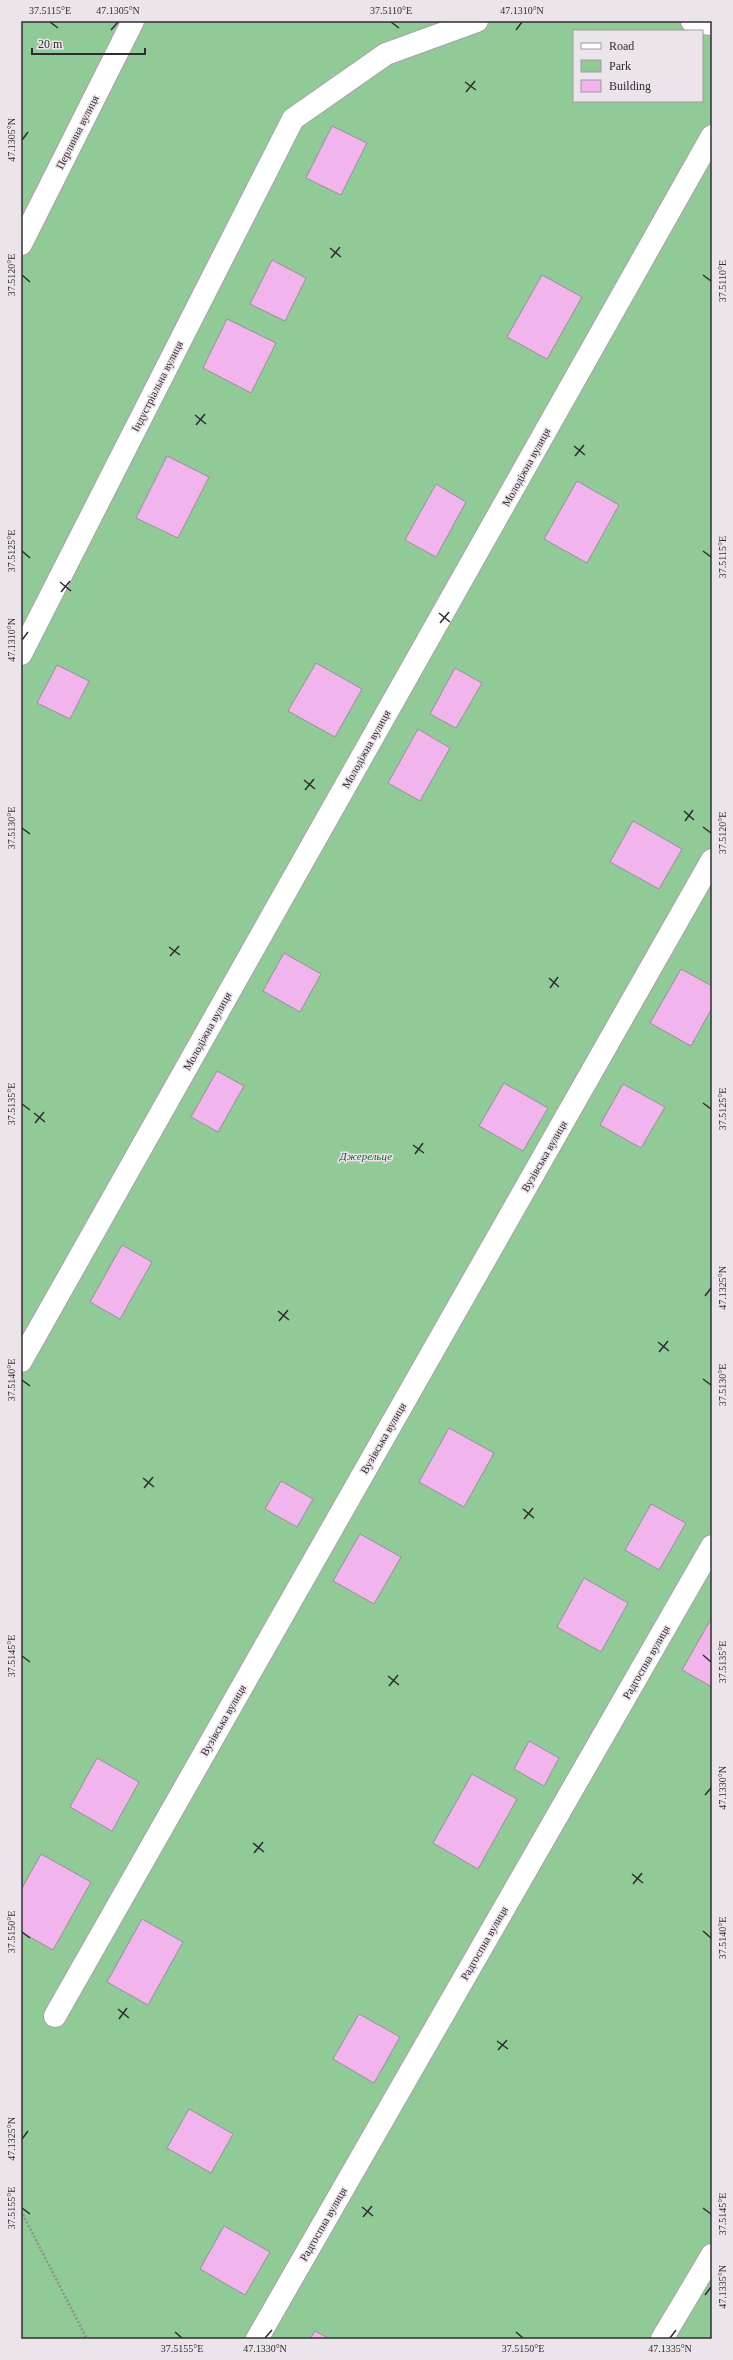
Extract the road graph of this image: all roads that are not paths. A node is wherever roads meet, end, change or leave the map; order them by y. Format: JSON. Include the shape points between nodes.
{"nodes":[{"id":1,"x":133,"y":21,"type":"edge"},
{"id":2,"x":477,"y":21,"type":"edge"},
{"id":3,"x":692,"y":21,"type":"edge"},
{"id":4,"x":712,"y":24,"type":"edge"},
{"id":5,"x":712,"y":136,"type":"edge"},
{"id":6,"x":21,"y":244,"type":"edge"},
{"id":7,"x":21,"y":654,"type":"edge"},
{"id":8,"x":712,"y":860,"type":"edge"},
{"id":9,"x":21,"y":1361,"type":"edge"},
{"id":10,"x":712,"y":1546,"type":"edge"},
{"id":11,"x":55,"y":2016,"type":"dead end"},
{"id":12,"x":712,"y":2255,"type":"edge"},
{"id":13,"x":257,"y":2339,"type":"edge"},
{"id":14,"x":662,"y":2339,"type":"edge"}],
"edges":[{"from":1,"to":6,"type":"lane","name":"Перлинна вулиця"},
{"from":2,"to":7,"type":"lane","name":"Індустріальна вулиця","via":[[386,54],[293,119]]},
{"from":3,"to":4,"type":"lane"},
{"from":5,"to":9,"type":"lane","name":"Молодіжна вулиця"},
{"from":8,"to":11,"type":"lane","name":"Вузівська вулиця"},
{"from":10,"to":13,"type":"lane","name":"Радгоспна вулиця"},
{"from":12,"to":14,"type":"lane"}]}
